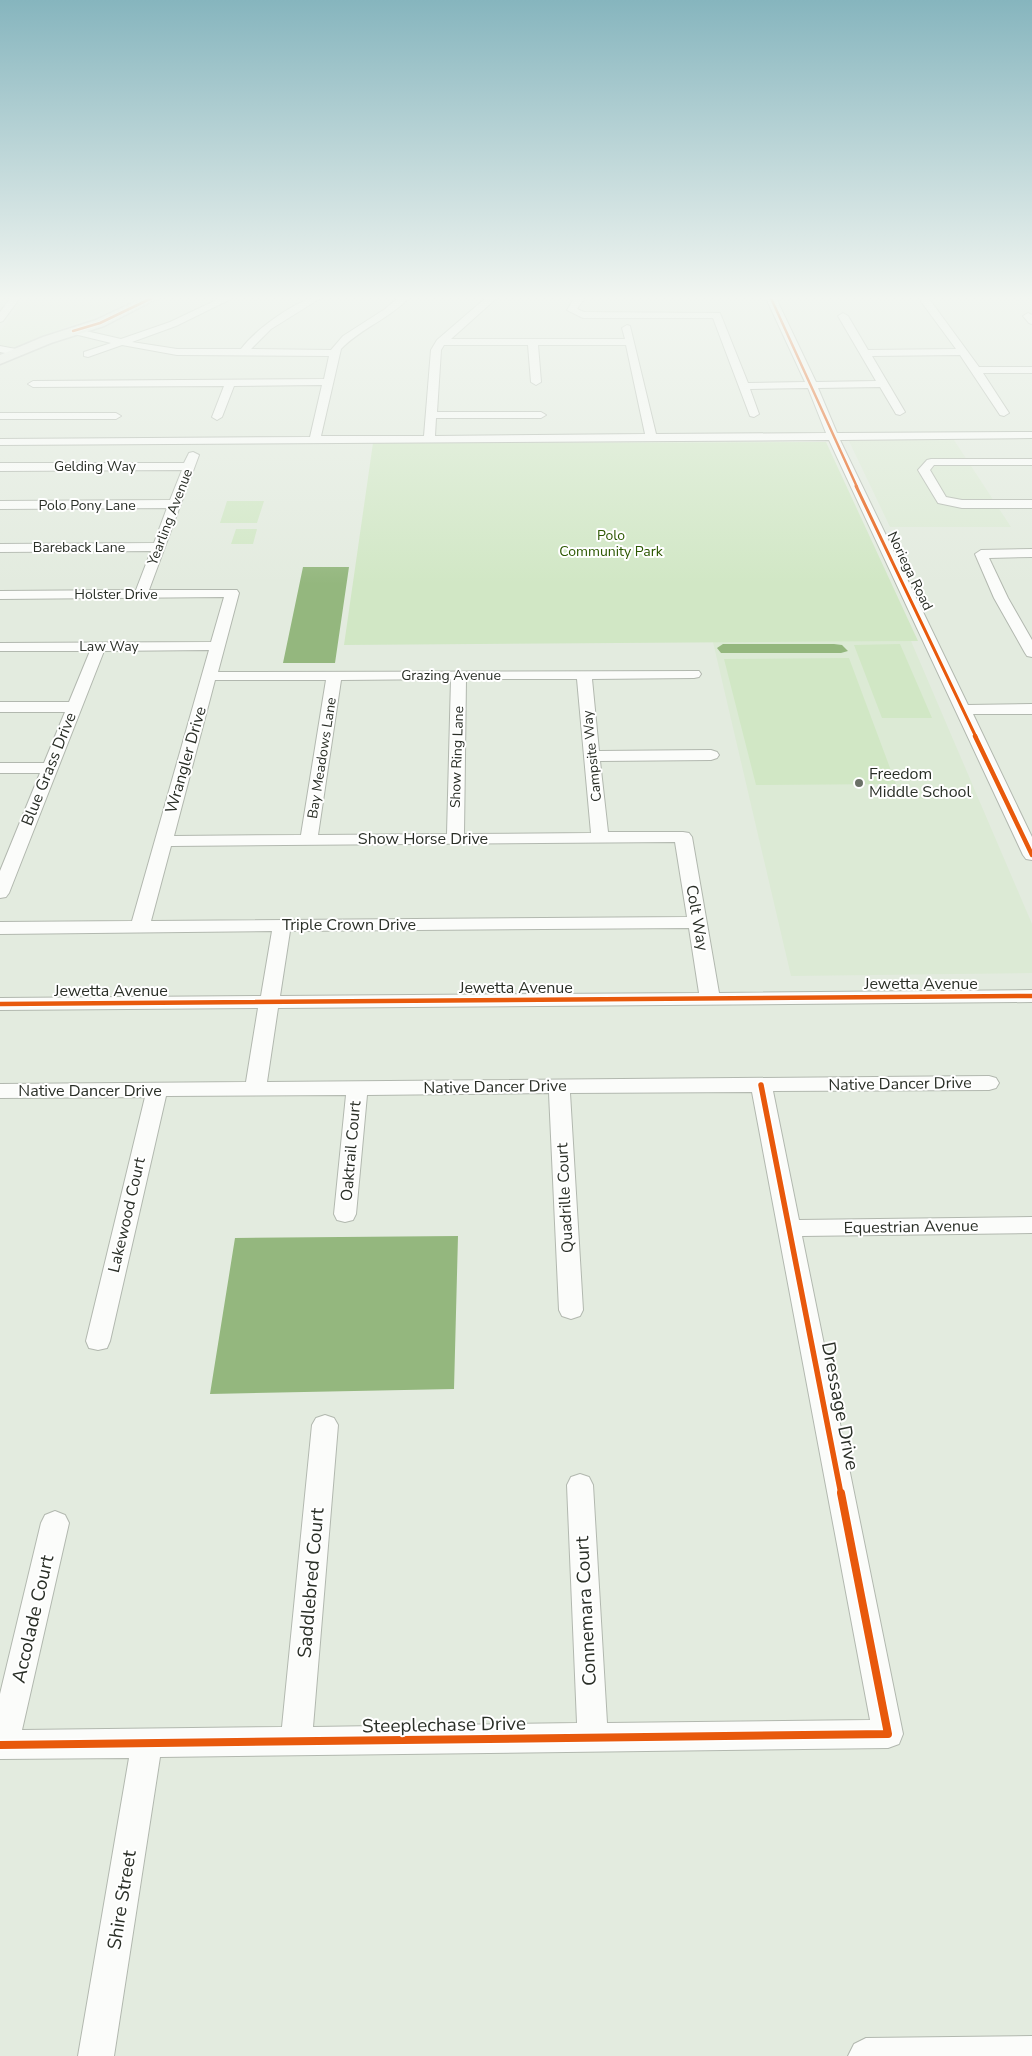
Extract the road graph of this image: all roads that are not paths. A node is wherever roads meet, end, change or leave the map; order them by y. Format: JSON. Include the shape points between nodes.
{"nodes":[{"id":1,"x":227,"y":392,"type":"edge"},
{"id":2,"x":326,"y":392,"type":"edge"},
{"id":3,"x":433,"y":392,"type":"edge"},
{"id":4,"x":641,"y":392,"type":"edge"},
{"id":5,"x":745,"y":392,"type":"edge"},
{"id":6,"x":815,"y":392,"type":"edge"},
{"id":7,"x":889,"y":392,"type":"edge"},
{"id":8,"x":990,"y":392,"type":"edge"},
{"id":9,"x":900,"y":412,"type":"dead end"},
{"id":10,"x":1004,"y":413,"type":"dead end"},
{"id":11,"x":754,"y":414,"type":"dead end"},
{"id":12,"x":431,"y":415,"type":"junction"},
{"id":13,"x":541,"y":415,"type":"dead end"},
{"id":14,"x":3,"y":416,"type":"dead end"},
{"id":15,"x":217,"y":417,"type":"dead end"},
{"id":16,"x":112,"y":424,"type":"junction"},
{"id":17,"x":832,"y":435,"type":"junction"},
{"id":18,"x":1032,"y":435,"type":"edge"},
{"id":19,"x":652,"y":438,"type":"junction"},
{"id":20,"x":315,"y":439,"type":"junction"},
{"id":21,"x":199,"y":440,"type":"junction"},
{"id":22,"x":429,"y":440,"type":"junction"},
{"id":23,"x":0,"y":442,"type":"edge"},
{"id":24,"x":1032,"y":462,"type":"edge"},
{"id":25,"x":189,"y":466,"type":"junction"},
{"id":26,"x":0,"y":467,"type":"edge"},
{"id":27,"x":175,"y":504,"type":"junction"},
{"id":28,"x":1032,"y":504,"type":"edge"},
{"id":29,"x":0,"y":505,"type":"edge"},
{"id":30,"x":159,"y":547,"type":"junction"},
{"id":31,"x":0,"y":548,"type":"edge"},
{"id":32,"x":1032,"y":553,"type":"edge"},
{"id":33,"x":232,"y":593,"type":"joint"},
{"id":34,"x":141,"y":594,"type":"junction"},
{"id":35,"x":0,"y":595,"type":"edge"},
{"id":36,"x":99,"y":646,"type":"junction"},
{"id":37,"x":218,"y":646,"type":"junction"},
{"id":38,"x":0,"y":647,"type":"edge"},
{"id":39,"x":1032,"y":653,"type":"edge"},
{"id":40,"x":584,"y":674,"type":"junction"},
{"id":41,"x":694,"y":674,"type":"dead end"},
{"id":42,"x":459,"y":675,"type":"junction"},
{"id":43,"x":209,"y":676,"type":"junction"},
{"id":44,"x":334,"y":676,"type":"junction"},
{"id":45,"x":75,"y":706,"type":"junction"},
{"id":46,"x":0,"y":707,"type":"edge"},
{"id":47,"x":1032,"y":709,"type":"edge"},
{"id":48,"x":964,"y":710,"type":"junction"},
{"id":49,"x":711,"y":755,"type":"dead end"},
{"id":50,"x":592,"y":756,"type":"junction"},
{"id":51,"x":0,"y":768,"type":"edge"},
{"id":52,"x":50,"y":768,"type":"junction"},
{"id":53,"x":683,"y":837,"type":"joint"},
{"id":54,"x":600,"y":838,"type":"junction"},
{"id":55,"x":455,"y":839,"type":"junction"},
{"id":56,"x":309,"y":840,"type":"junction"},
{"id":57,"x":164,"y":841,"type":"junction"},
{"id":58,"x":1032,"y":855,"type":"edge"},
{"id":59,"x":0,"y":892,"type":"edge"},
{"id":60,"x":698,"y":922,"type":"junction"},
{"id":61,"x":140,"y":926,"type":"junction"},
{"id":62,"x":282,"y":926,"type":"junction"},
{"id":63,"x":0,"y":928,"type":"edge"},
{"id":64,"x":1032,"y":996,"type":"edge"},
{"id":65,"x":710,"y":999,"type":"junction"},
{"id":66,"x":269,"y":1002,"type":"junction"},
{"id":67,"x":0,"y":1004,"type":"edge"},
{"id":68,"x":989,"y":1083,"type":"dead end"},
{"id":69,"x":762,"y":1085,"type":"junction"},
{"id":70,"x":559,"y":1087,"type":"junction"},
{"id":71,"x":357,"y":1088,"type":"junction"},
{"id":72,"x":255,"y":1089,"type":"junction"},
{"id":73,"x":157,"y":1090,"type":"junction"},
{"id":74,"x":0,"y":1092,"type":"edge"},
{"id":75,"x":345,"y":1214,"type":"dead end"},
{"id":76,"x":1032,"y":1225,"type":"edge"},
{"id":77,"x":789,"y":1228,"type":"junction"},
{"id":78,"x":571,"y":1310,"type":"dead end"},
{"id":79,"x":98,"y":1341,"type":"dead end"},
{"id":80,"x":326,"y":1425,"type":"dead end"},
{"id":81,"x":580,"y":1485,"type":"dead end"},
{"id":82,"x":55,"y":1523,"type":"dead end"},
{"id":83,"x":888,"y":1734,"type":"joint"},
{"id":84,"x":593,"y":1738,"type":"junction"},
{"id":85,"x":296,"y":1742,"type":"junction"},
{"id":86,"x":147,"y":1744,"type":"junction"},
{"id":87,"x":2,"y":1745,"type":"edge"},
{"id":88,"x":1032,"y":2054,"type":"edge"},
{"id":89,"x":96,"y":2056,"type":"edge"},
{"id":90,"x":866,"y":2056,"type":"edge"}],
"edges":[{"from":1,"to":15,"type":"street"},
{"from":2,"to":20,"type":"street"},
{"from":3,"to":12,"type":"street"},
{"from":4,"to":19,"type":"street"},
{"from":5,"to":11,"type":"street"},
{"from":6,"to":17,"type":"street","name":"Noriega Road"},
{"from":7,"to":9,"type":"street"},
{"from":8,"to":10,"type":"street"},
{"from":12,"to":13,"type":"street"},
{"from":12,"to":22,"type":"street"},
{"from":14,"to":16,"type":"street"},
{"from":16,"to":21,"type":"street"},
{"from":16,"to":23,"type":"street"},
{"from":17,"to":18,"type":"street"},
{"from":17,"to":19,"type":"street"},
{"from":17,"to":48,"type":"street","name":"Noriega Road"},
{"from":19,"to":22,"type":"street"},
{"from":20,"to":21,"type":"street"},
{"from":20,"to":22,"type":"street"},
{"from":21,"to":25,"type":"street","name":"Yearling Avenue"},
{"from":24,"to":28,"type":"street","via":[[931,462],[924,470],[942,500],[962,504]]},
{"from":25,"to":26,"type":"street","name":"Gelding Way"},
{"from":25,"to":27,"type":"street","name":"Yearling Avenue"},
{"from":27,"to":29,"type":"street","name":"Polo Pony Lane"},
{"from":27,"to":30,"type":"street","name":"Yearling Avenue"},
{"from":30,"to":31,"type":"street","name":"Bareback Lane"},
{"from":30,"to":34,"type":"street","name":"Yearling Avenue"},
{"from":32,"to":39,"type":"street","via":[[982,554],[1001,598]]},
{"from":33,"to":34,"type":"street","name":"Holster Drive"},
{"from":33,"to":37,"type":"street","name":"Wrangler Drive"},
{"from":34,"to":35,"type":"street","name":"Holster Drive"},
{"from":36,"to":37,"type":"street","name":"Law Way"},
{"from":36,"to":38,"type":"street","name":"Law Way"},
{"from":36,"to":45,"type":"street","name":"Blue Grass Drive"},
{"from":37,"to":43,"type":"street","name":"Wrangler Drive"},
{"from":40,"to":41,"type":"street","name":"Grazing Avenue"},
{"from":40,"to":42,"type":"street","name":"Grazing Avenue"},
{"from":40,"to":50,"type":"street","name":"Campsite Way"},
{"from":42,"to":44,"type":"street","name":"Grazing Avenue"},
{"from":42,"to":55,"type":"street","name":"Show Ring Lane"},
{"from":43,"to":44,"type":"street","name":"Grazing Avenue"},
{"from":43,"to":57,"type":"street","name":"Wrangler Drive"},
{"from":44,"to":56,"type":"street","name":"Bay Meadows Lane"},
{"from":45,"to":46,"type":"street"},
{"from":45,"to":52,"type":"street","name":"Blue Grass Drive"},
{"from":47,"to":48,"type":"street"},
{"from":48,"to":58,"type":"street","name":"Noriega Road"},
{"from":49,"to":50,"type":"street"},
{"from":50,"to":54,"type":"street","name":"Campsite Way"},
{"from":51,"to":52,"type":"street"},
{"from":52,"to":59,"type":"street","name":"Blue Grass Drive"},
{"from":53,"to":54,"type":"street","name":"Show Horse Drive"},
{"from":53,"to":60,"type":"street","name":"Colt Way"},
{"from":54,"to":55,"type":"street","name":"Show Horse Drive"},
{"from":55,"to":56,"type":"street","name":"Show Horse Drive"},
{"from":56,"to":57,"type":"street","name":"Show Horse Drive"},
{"from":57,"to":61,"type":"street","name":"Wrangler Drive"},
{"from":60,"to":62,"type":"street","name":"Triple Crown Drive"},
{"from":60,"to":65,"type":"street","name":"Colt Way"},
{"from":61,"to":62,"type":"street","name":"Triple Crown Drive"},
{"from":61,"to":63,"type":"street","name":"Triple Crown Drive"},
{"from":62,"to":66,"type":"street"},
{"from":64,"to":65,"type":"street","name":"Jewetta Avenue"},
{"from":65,"to":66,"type":"street","name":"Jewetta Avenue"},
{"from":66,"to":67,"type":"street","name":"Jewetta Avenue"},
{"from":66,"to":72,"type":"street"},
{"from":68,"to":69,"type":"street","name":"Native Dancer Drive"},
{"from":69,"to":70,"type":"street","name":"Native Dancer Drive"},
{"from":69,"to":77,"type":"street","name":"Dressage Drive"},
{"from":70,"to":71,"type":"street","name":"Native Dancer Drive"},
{"from":70,"to":78,"type":"street","name":"Quadrille Court"},
{"from":71,"to":72,"type":"street","name":"Native Dancer Drive"},
{"from":71,"to":75,"type":"street","name":"Oaktrail Court"},
{"from":72,"to":73,"type":"street","name":"Native Dancer Drive"},
{"from":73,"to":74,"type":"street","name":"Native Dancer Drive"},
{"from":73,"to":79,"type":"street","name":"Lakewood Court"},
{"from":76,"to":77,"type":"street","name":"Equestrian Avenue"},
{"from":77,"to":83,"type":"street","name":"Dressage Drive"},
{"from":80,"to":85,"type":"street","name":"Saddlebred Court"},
{"from":81,"to":84,"type":"street","name":"Connemara Court"},
{"from":82,"to":87,"type":"street","name":"Accolade Court"},
{"from":83,"to":84,"type":"street","name":"Steeplechase Drive"},
{"from":84,"to":85,"type":"street","name":"Steeplechase Drive"},
{"from":85,"to":86,"type":"street","name":"Steeplechase Drive"},
{"from":86,"to":87,"type":"street","name":"Steeplechase Drive"},
{"from":86,"to":89,"type":"street","name":"Shire Street"},
{"from":88,"to":90,"type":"street"}]}
